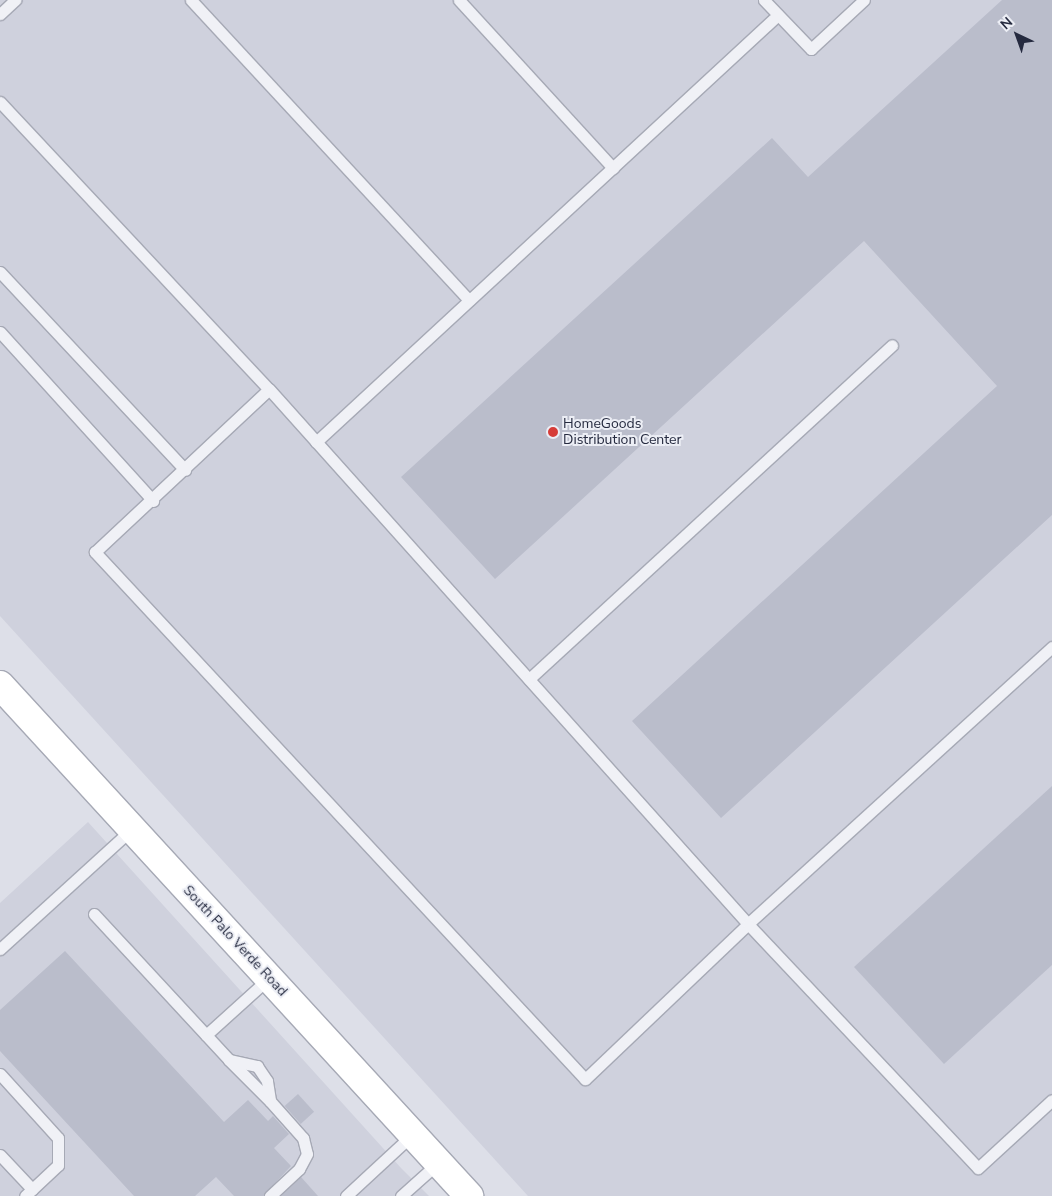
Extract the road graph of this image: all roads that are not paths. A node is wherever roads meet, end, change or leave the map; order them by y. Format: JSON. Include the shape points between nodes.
{"nodes":[{"id":1,"x":15,"y":0,"type":"edge"},
{"id":2,"x":191,"y":0,"type":"edge"},
{"id":3,"x":459,"y":0,"type":"edge"},
{"id":4,"x":764,"y":0,"type":"edge"},
{"id":5,"x":864,"y":0,"type":"edge"},
{"id":6,"x":0,"y":14,"type":"edge"},
{"id":7,"x":778,"y":14,"type":"junction"},
{"id":8,"x":0,"y":102,"type":"edge"},
{"id":9,"x":613,"y":168,"type":"junction"},
{"id":10,"x":0,"y":272,"type":"edge"},
{"id":11,"x":469,"y":300,"type":"junction"},
{"id":12,"x":0,"y":332,"type":"edge"},
{"id":13,"x":892,"y":345,"type":"dead end"},
{"id":14,"x":269,"y":389,"type":"junction"},
{"id":15,"x":316,"y":442,"type":"junction"},
{"id":16,"x":185,"y":470,"type":"junction"},
{"id":17,"x":153,"y":501,"type":"junction"},
{"id":18,"x":1052,"y":647,"type":"edge"},
{"id":19,"x":529,"y":679,"type":"junction"},
{"id":20,"x":0,"y":685,"type":"edge"},
{"id":21,"x":132,"y":829,"type":"junction"},
{"id":22,"x":94,"y":914,"type":"dead end"},
{"id":23,"x":748,"y":924,"type":"junction"},
{"id":24,"x":0,"y":948,"type":"edge"},
{"id":25,"x":269,"y":978,"type":"junction"},
{"id":26,"x":206,"y":1035,"type":"junction"},
{"id":27,"x":229,"y":1060,"type":"junction"},
{"id":28,"x":0,"y":1074,"type":"edge"},
{"id":29,"x":1052,"y":1100,"type":"edge"},
{"id":30,"x":270,"y":1101,"type":"junction"},
{"id":31,"x":413,"y":1134,"type":"junction"},
{"id":32,"x":0,"y":1155,"type":"edge"},
{"id":33,"x":439,"y":1162,"type":"junction"},
{"id":34,"x":28,"y":1193,"type":"edge"},
{"id":35,"x":270,"y":1196,"type":"edge"},
{"id":36,"x":346,"y":1196,"type":"edge"},
{"id":37,"x":402,"y":1196,"type":"edge"},
{"id":38,"x":470,"y":1196,"type":"edge"}],
"edges":[{"from":1,"to":6,"type":"lane"},
{"from":2,"to":11,"type":"lane"},
{"from":3,"to":9,"type":"lane"},
{"from":4,"to":7,"type":"lane"},
{"from":5,"to":7,"type":"lane","via":[[811,49]]},
{"from":7,"to":9,"type":"lane"},
{"from":8,"to":14,"type":"lane"},
{"from":9,"to":11,"type":"lane"},
{"from":10,"to":16,"type":"lane"},
{"from":11,"to":15,"type":"lane"},
{"from":12,"to":17,"type":"lane"},
{"from":13,"to":19,"type":"lane"},
{"from":14,"to":15,"type":"lane"},
{"from":14,"to":16,"type":"lane"},
{"from":15,"to":19,"type":"lane"},
{"from":16,"to":17,"type":"lane"},
{"from":17,"to":23,"type":"lane","via":[[95,552],[585,1078]]},
{"from":18,"to":23,"type":"lane"},
{"from":19,"to":23,"type":"lane"},
{"from":20,"to":21,"type":"street","name":"South Palo Verde Road"},
{"from":21,"to":24,"type":"lane"},
{"from":21,"to":25,"type":"street","name":"South Palo Verde Road"},
{"from":22,"to":26,"type":"lane"},
{"from":23,"to":29,"type":"lane","via":[[978,1168]]},
{"from":25,"to":26,"type":"lane"},
{"from":25,"to":31,"type":"street","name":"South Palo Verde Road"},
{"from":26,"to":27,"type":"lane"},
{"from":27,"to":30,"type":"lane"},
{"from":27,"to":30,"type":"lane","via":[[257,1066],[267,1081]]},
{"from":28,"to":34,"type":"lane","via":[[58,1138],[58,1165]]},
{"from":30,"to":35,"type":"lane","via":[[303,1138],[307,1154],[299,1170]]},
{"from":31,"to":33,"type":"street","name":"South Palo Verde Road"},
{"from":31,"to":36,"type":"lane"},
{"from":32,"to":34,"type":"lane"},
{"from":33,"to":37,"type":"lane"},
{"from":33,"to":38,"type":"street","name":"South Palo Verde Road"}]}
